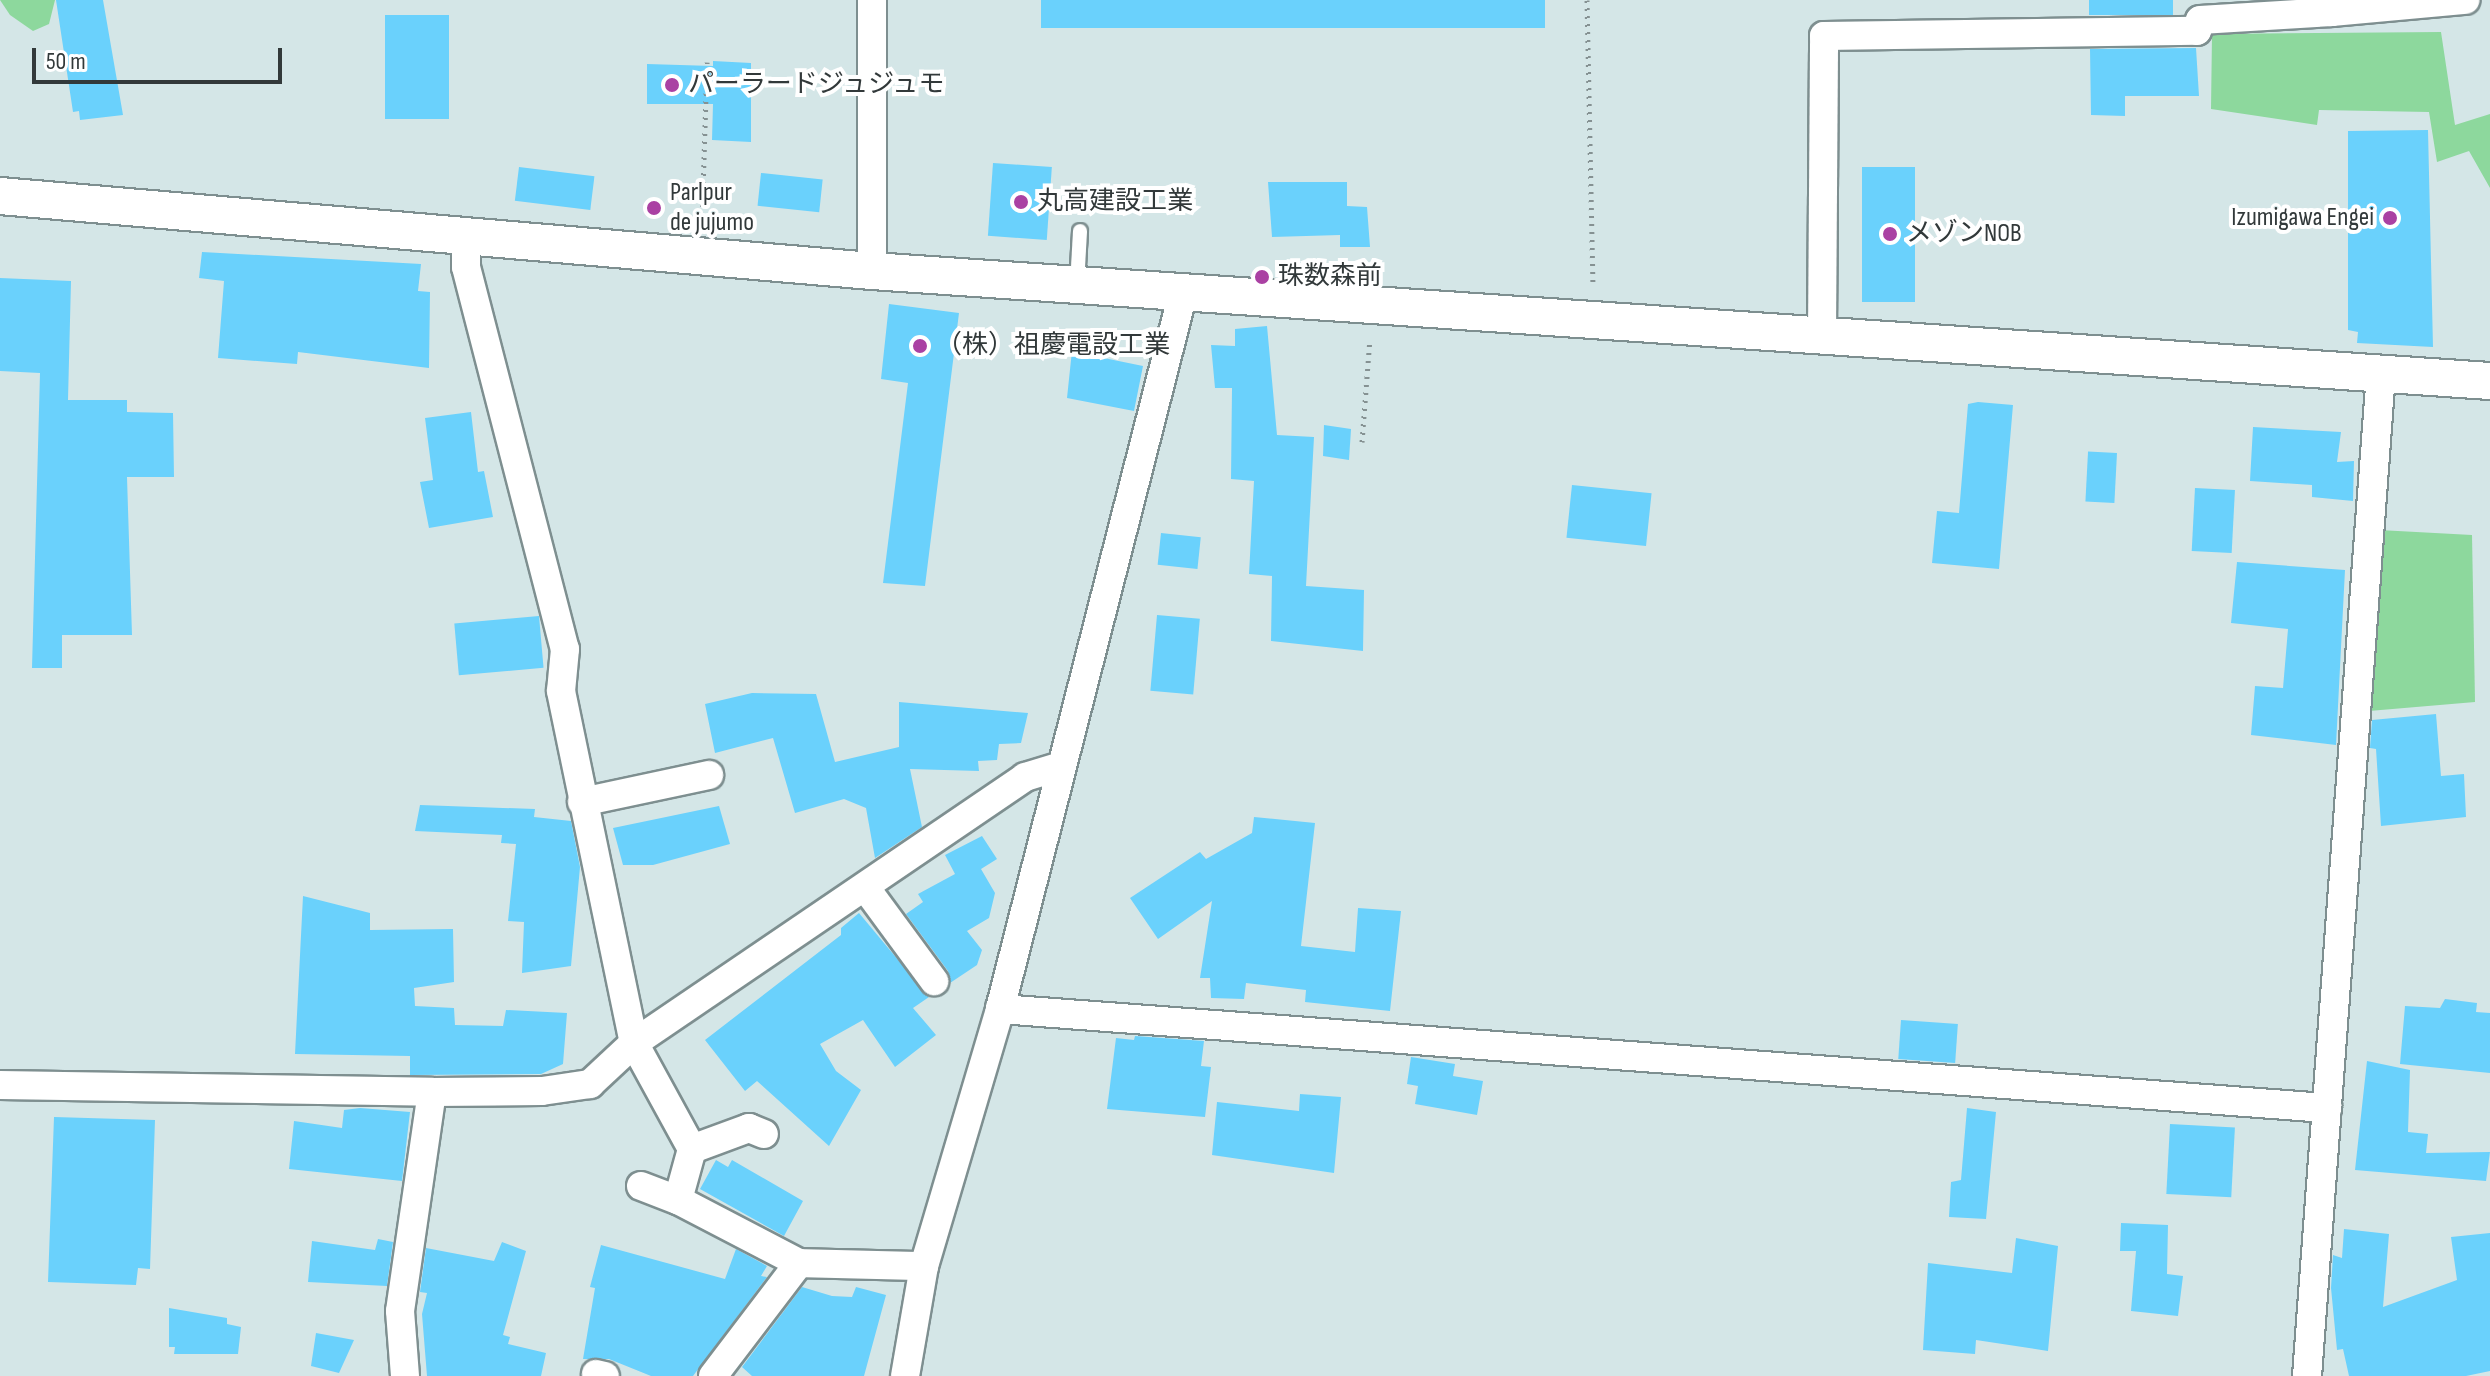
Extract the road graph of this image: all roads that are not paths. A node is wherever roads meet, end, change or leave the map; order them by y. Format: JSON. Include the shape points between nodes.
{"nodes":[{"id":1,"x":872,"y":0,"type":"edge"},
{"id":2,"x":2465,"y":0,"type":"edge"},
{"id":3,"x":2331,"y":6,"type":"edge"},
{"id":4,"x":0,"y":196,"type":"edge"},
{"id":5,"x":1080,"y":231,"type":"dead end"},
{"id":6,"x":466,"y":238,"type":"junction"},
{"id":7,"x":872,"y":271,"type":"junction"},
{"id":8,"x":1077,"y":285,"type":"junction"},
{"id":9,"x":1183,"y":293,"type":"junction"},
{"id":10,"x":1822,"y":335,"type":"junction"},
{"id":11,"x":2381,"y":372,"type":"junction"},
{"id":12,"x":2490,"y":381,"type":"edge"},
{"id":13,"x":1061,"y":766,"type":"junction"},
{"id":14,"x":709,"y":775,"type":"dead end"},
{"id":15,"x":582,"y":802,"type":"junction"},
{"id":16,"x":865,"y":887,"type":"junction"},
{"id":17,"x":934,"y":981,"type":"dead end"},
{"id":18,"x":1000,"y":1009,"type":"junction"},
{"id":19,"x":634,"y":1043,"type":"junction"},
{"id":20,"x":0,"y":1085,"type":"edge"},
{"id":21,"x":432,"y":1092,"type":"junction"},
{"id":22,"x":2327,"y":1108,"type":"junction"},
{"id":23,"x":764,"y":1134,"type":"dead end"},
{"id":24,"x":692,"y":1149,"type":"junction"},
{"id":25,"x":641,"y":1186,"type":"dead end"},
{"id":26,"x":678,"y":1200,"type":"junction"},
{"id":27,"x":799,"y":1263,"type":"junction"},
{"id":28,"x":924,"y":1266,"type":"junction"},
{"id":29,"x":405,"y":1376,"type":"edge"},
{"id":30,"x":713,"y":1376,"type":"edge"},
{"id":31,"x":905,"y":1376,"type":"edge"},
{"id":32,"x":2307,"y":1376,"type":"edge"}],
"edges":[{"from":1,"to":7,"type":"street"},
{"from":2,"to":3,"type":"street"},
{"from":3,"to":10,"type":"street","via":[[2200,20],[2197,31],[1824,36]]},
{"from":4,"to":6,"type":"street"},
{"from":5,"to":8,"type":"lane"},
{"from":6,"to":7,"type":"street"},
{"from":6,"to":15,"type":"street","via":[[466,267],[565,649],[561,691]]},
{"from":7,"to":8,"type":"street"},
{"from":8,"to":9,"type":"street"},
{"from":9,"to":10,"type":"street"},
{"from":9,"to":13,"type":"street"},
{"from":10,"to":11,"type":"street"},
{"from":11,"to":12,"type":"street"},
{"from":11,"to":22,"type":"street"},
{"from":13,"to":16,"type":"street","via":[[1025,777]]},
{"from":13,"to":18,"type":"street"},
{"from":14,"to":15,"type":"street"},
{"from":15,"to":19,"type":"street"},
{"from":16,"to":17,"type":"street"},
{"from":16,"to":19,"type":"street"},
{"from":18,"to":22,"type":"street"},
{"from":18,"to":28,"type":"street"},
{"from":19,"to":21,"type":"street","via":[[590,1084],[542,1091]]},
{"from":19,"to":24,"type":"street"},
{"from":20,"to":21,"type":"street"},
{"from":21,"to":29,"type":"street","via":[[400,1311]]},
{"from":22,"to":32,"type":"street"},
{"from":23,"to":24,"type":"street","via":[[749,1128]]},
{"from":24,"to":26,"type":"street"},
{"from":25,"to":26,"type":"street"},
{"from":26,"to":27,"type":"street"},
{"from":27,"to":28,"type":"street"},
{"from":27,"to":30,"type":"street"},
{"from":28,"to":31,"type":"street"}]}
